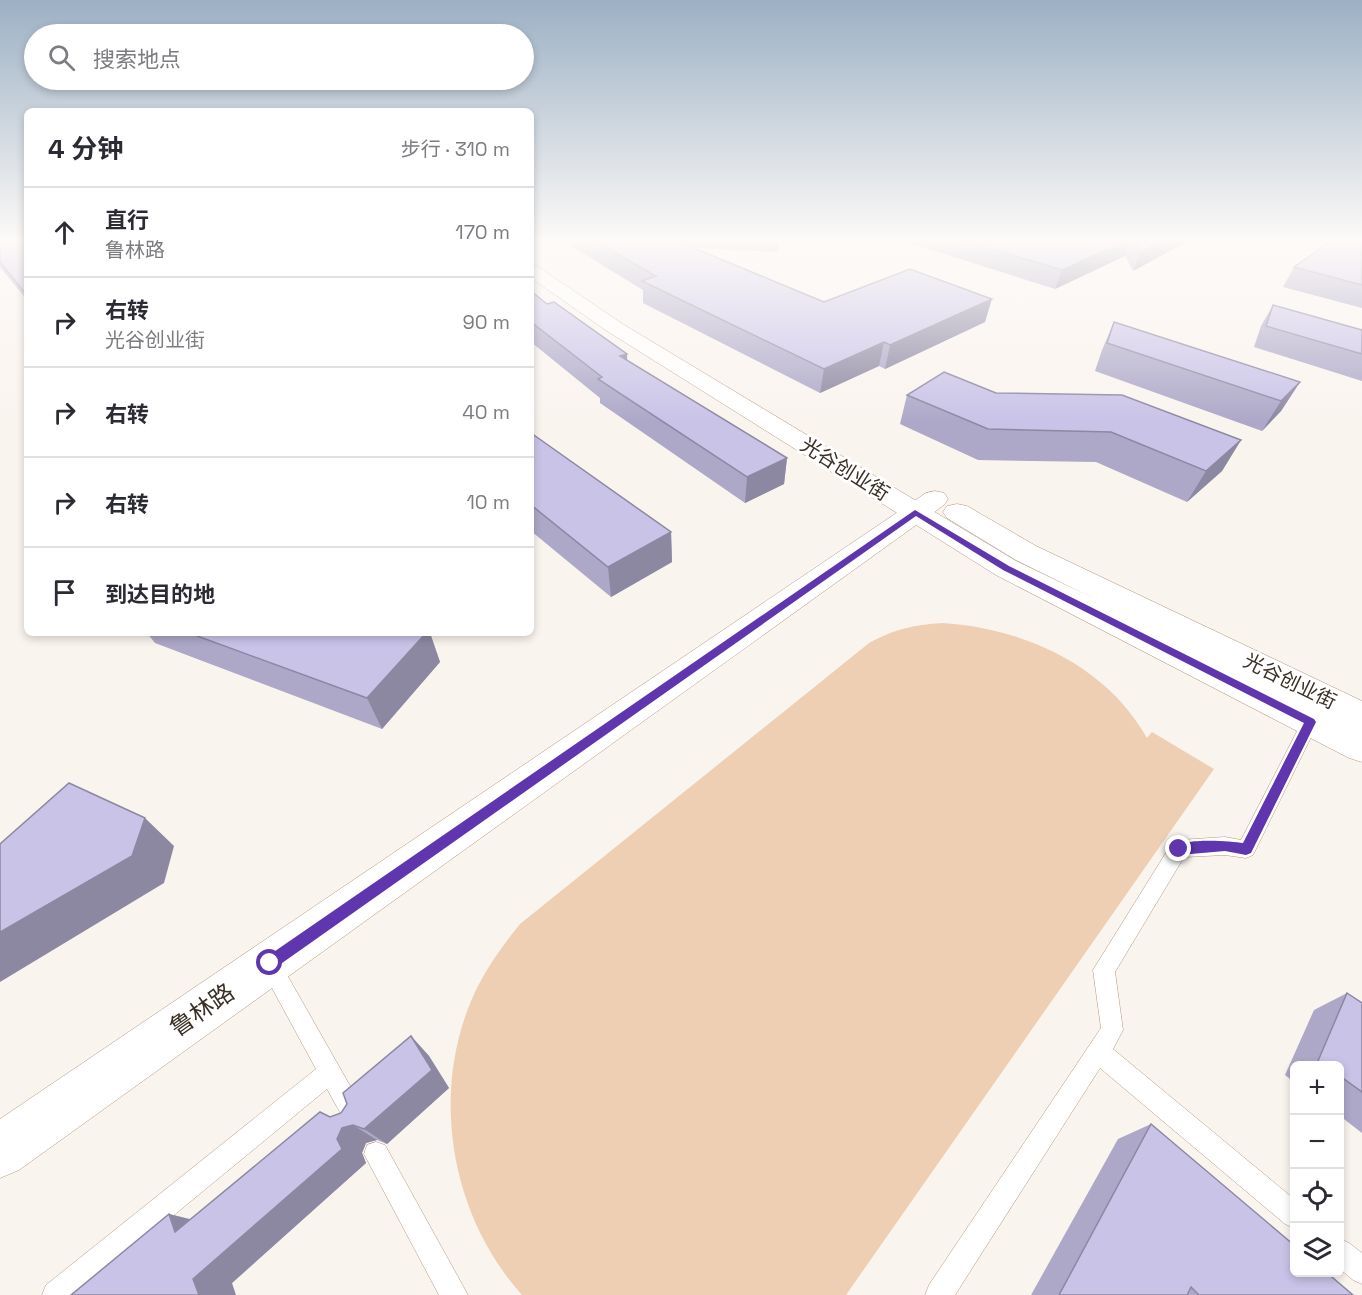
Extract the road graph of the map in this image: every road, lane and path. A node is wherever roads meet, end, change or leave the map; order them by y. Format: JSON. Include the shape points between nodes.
{"nodes":[{"id":1,"x":577,"y":301,"type":"edge"},
{"id":2,"x":604,"y":301,"type":"edge"},
{"id":3,"x":925,"y":506,"type":"junction"},
{"id":4,"x":1316,"y":710,"type":"junction"},
{"id":5,"x":1362,"y":717,"type":"edge"},
{"id":6,"x":1362,"y":747,"type":"edge"},
{"id":7,"x":270,"y":963,"type":"junction"},
{"id":8,"x":1097,"y":1052,"type":"junction"},
{"id":9,"x":330,"y":1072,"type":"junction"},
{"id":10,"x":356,"y":1119,"type":"edge"},
{"id":11,"x":0,"y":1151,"type":"edge"},
{"id":12,"x":376,"y":1154,"type":"dead end"},
{"id":13,"x":1290,"y":1212,"type":"edge"},
{"id":14,"x":1344,"y":1255,"type":"edge"},
{"id":15,"x":1362,"y":1271,"type":"edge"},
{"id":16,"x":56,"y":1295,"type":"edge"},
{"id":17,"x":454,"y":1295,"type":"edge"},
{"id":18,"x":939,"y":1295,"type":"edge"}],
"edges":[{"from":1,"to":3,"type":"main road","name":"光谷创业街","via":[[614,327]]},
{"from":2,"to":3,"type":"main road","name":"光谷创业街"},
{"from":3,"to":4,"type":"main road","name":"光谷创业街","via":[[1006,568]]},
{"from":3,"to":7,"type":"main road","name":"鲁林路"},
{"from":4,"to":5,"type":"main road","name":"光谷创业街"},
{"from":4,"to":6,"type":"main road","name":"光谷创业街"},
{"from":4,"to":8,"type":"lane","via":[[1246,849],[1179,849],[1104,970],[1112,1030]]},
{"from":7,"to":9,"type":"lane"},
{"from":7,"to":11,"type":"main road","name":"鲁林路"},
{"from":8,"to":13,"type":"lane"},
{"from":8,"to":18,"type":"lane"},
{"from":9,"to":10,"type":"lane"},
{"from":9,"to":16,"type":"lane"},
{"from":12,"to":17,"type":"lane"},
{"from":14,"to":15,"type":"lane"}]}
